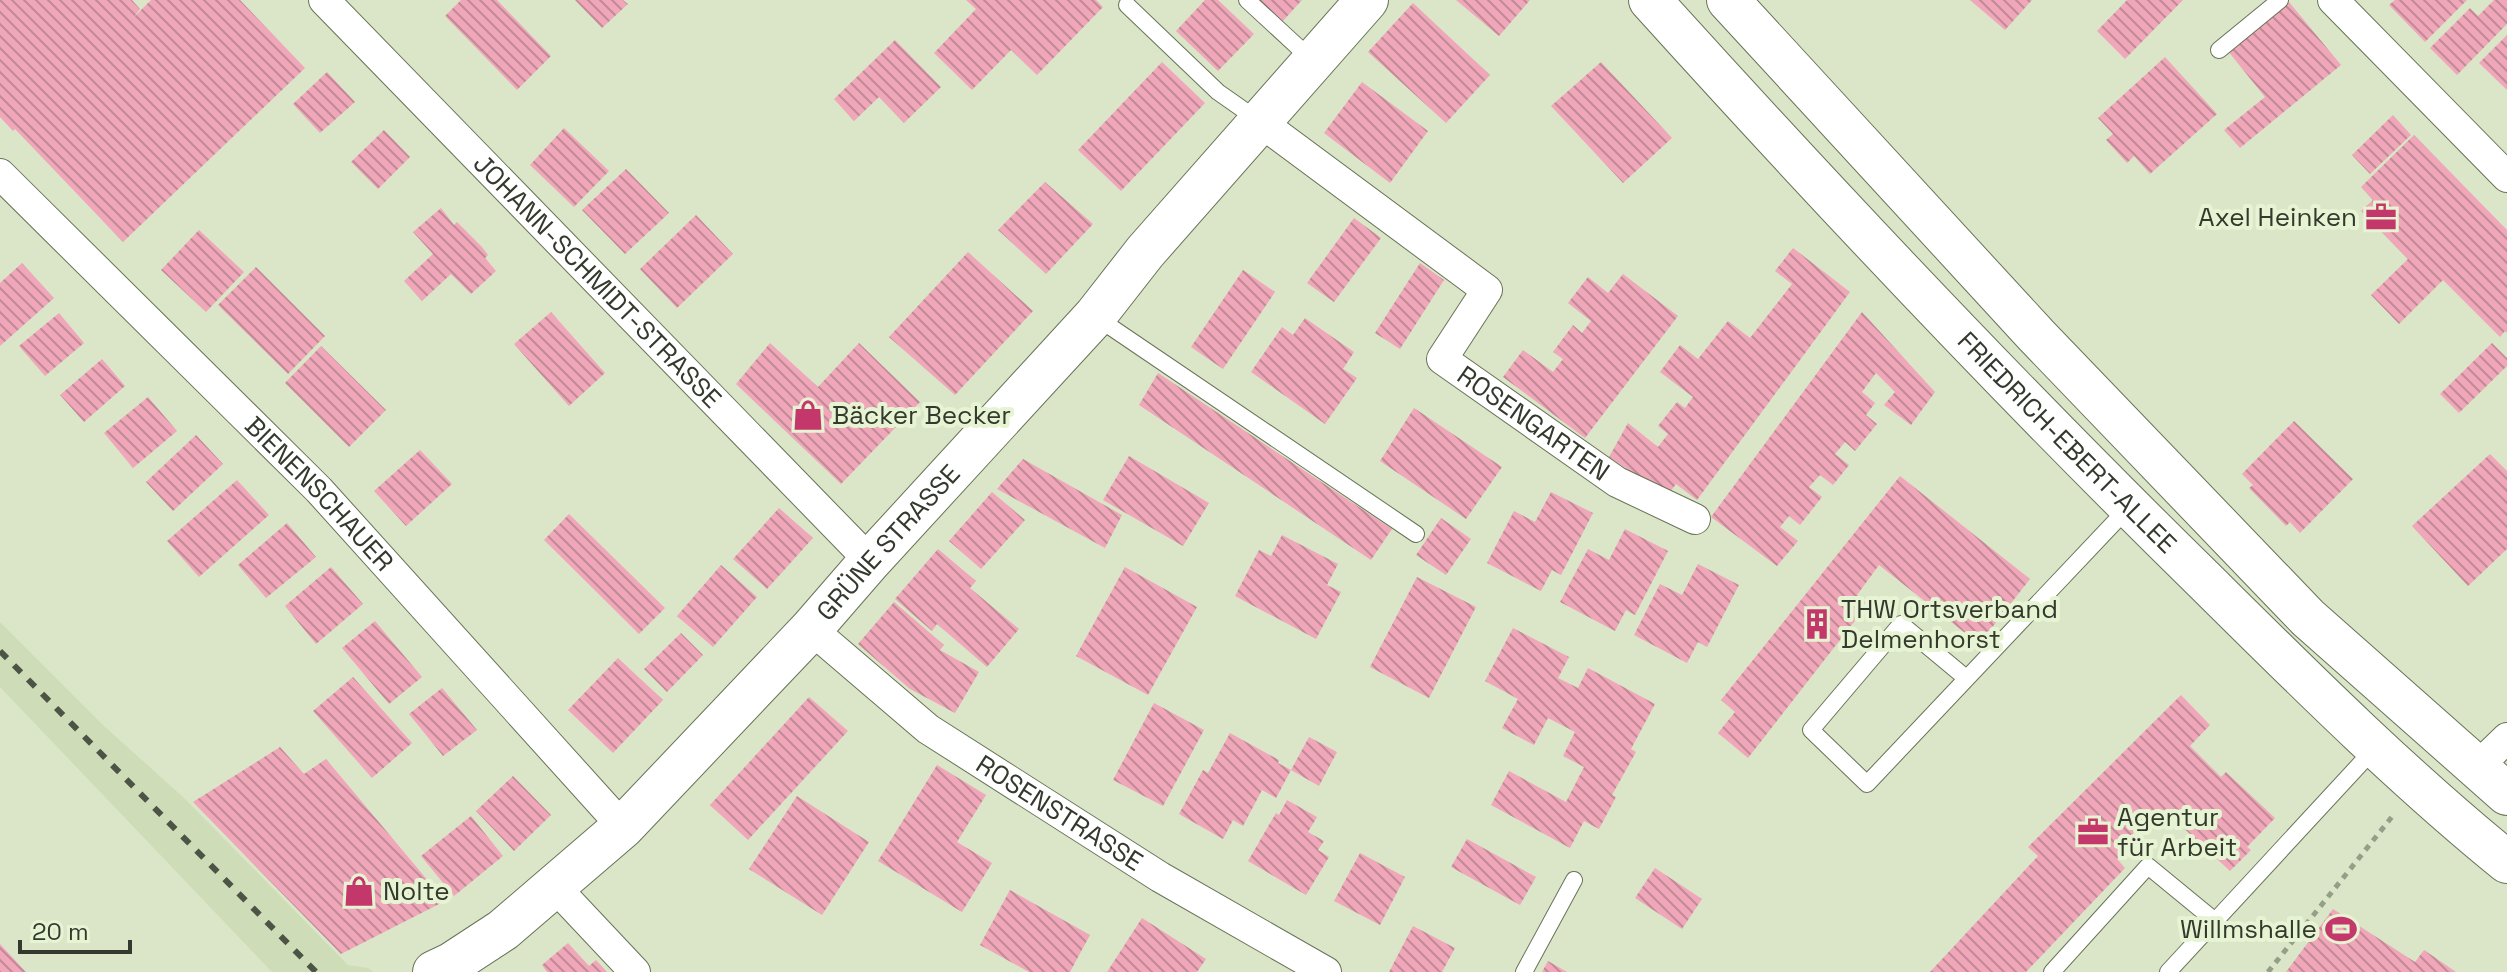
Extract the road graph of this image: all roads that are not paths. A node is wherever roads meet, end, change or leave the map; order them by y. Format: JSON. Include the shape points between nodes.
{"nodes":[{"id":1,"x":324,"y":0,"type":"edge"},
{"id":2,"x":1247,"y":0,"type":"edge"},
{"id":3,"x":1367,"y":0,"type":"edge"},
{"id":4,"x":1650,"y":0,"type":"edge"},
{"id":5,"x":1728,"y":0,"type":"edge"},
{"id":6,"x":2280,"y":0,"type":"edge"},
{"id":7,"x":2333,"y":0,"type":"edge"},
{"id":8,"x":1127,"y":5,"type":"dead end"},
{"id":9,"x":2219,"y":50,"type":"dead end"},
{"id":10,"x":1312,"y":60,"type":"junction"},
{"id":11,"x":1259,"y":121,"type":"junction"},
{"id":12,"x":0,"y":174,"type":"edge"},
{"id":13,"x":2507,"y":177,"type":"edge"},
{"id":14,"x":1095,"y":316,"type":"junction"},
{"id":15,"x":2129,"y":507,"type":"junction"},
{"id":16,"x":1695,"y":519,"type":"dead end"},
{"id":17,"x":1416,"y":534,"type":"dead end"},
{"id":18,"x":870,"y":561,"type":"junction"},
{"id":19,"x":811,"y":629,"type":"junction"},
{"id":20,"x":1966,"y":678,"type":"junction"},
{"id":21,"x":2507,"y":738,"type":"edge"},
{"id":22,"x":2376,"y":746,"type":"junction"},
{"id":23,"x":2492,"y":781,"type":"edge"},
{"id":24,"x":623,"y":827,"type":"junction"},
{"id":25,"x":2507,"y":862,"type":"edge"},
{"id":26,"x":1574,"y":880,"type":"dead end"},
{"id":27,"x":555,"y":887,"type":"junction"},
{"id":28,"x":2215,"y":921,"type":"junction"},
{"id":29,"x":434,"y":972,"type":"edge"},
{"id":30,"x":635,"y":972,"type":"edge"},
{"id":31,"x":1326,"y":972,"type":"edge"},
{"id":32,"x":1524,"y":972,"type":"edge"},
{"id":33,"x":2052,"y":972,"type":"edge"},
{"id":34,"x":2168,"y":972,"type":"edge"}],
"edges":[{"from":1,"to":18,"type":"street","name":"JOHANN-SCHMIDT-STRASSE"},
{"from":2,"to":10,"type":"lane"},
{"from":3,"to":10,"type":"main road","name":"GRÜNE STRASSE"},
{"from":4,"to":15,"type":"main road","name":"FRIEDRICH-EBERT-ALLEE","via":[[1852,220]]},
{"from":5,"to":23,"type":"main road","name":"FRIEDRICH-EBERT-ALLEE","via":[[2036,335],[2297,606]]},
{"from":6,"to":9,"type":"lane"},
{"from":7,"to":13,"type":"street"},
{"from":8,"to":11,"type":"lane","via":[[1218,92]]},
{"from":10,"to":11,"type":"main road","name":"GRÜNE STRASSE"},
{"from":11,"to":14,"type":"main road","name":"GRÜNE STRASSE"},
{"from":11,"to":16,"type":"street","name":"ROSENGARTEN","via":[[1487,290],[1442,359],[1617,482]]},
{"from":12,"to":24,"type":"street","name":"BIENENSCHAUER","via":[[319,490]]},
{"from":14,"to":17,"type":"lane"},
{"from":14,"to":18,"type":"main road","name":"GRÜNE STRASSE"},
{"from":15,"to":20,"type":"lane"},
{"from":15,"to":22,"type":"main road","name":"FRIEDRICH-EBERT-ALLEE"},
{"from":18,"to":19,"type":"main road","name":"GRÜNE STRASSE"},
{"from":19,"to":24,"type":"main road","name":"GRÜNE STRASSE"},
{"from":19,"to":31,"type":"street","name":"ROSENSTRASSE","via":[[928,729],[1160,877]]},
{"from":20,"to":20,"type":"lane","via":[[1867,784],[1811,730],[1901,624]]},
{"from":21,"to":23,"type":"street"},
{"from":22,"to":25,"type":"main road","name":"FRIEDRICH-EBERT-ALLEE"},
{"from":22,"to":28,"type":"lane"},
{"from":24,"to":27,"type":"main road","name":"GRÜNE STRASSE"},
{"from":26,"to":32,"type":"lane"},
{"from":27,"to":29,"type":"main road","name":"GRÜNE STRASSE","via":[[503,930]]},
{"from":27,"to":30,"type":"street"},
{"from":28,"to":33,"type":"lane","via":[[2148,866]]},
{"from":28,"to":34,"type":"lane"}]}
